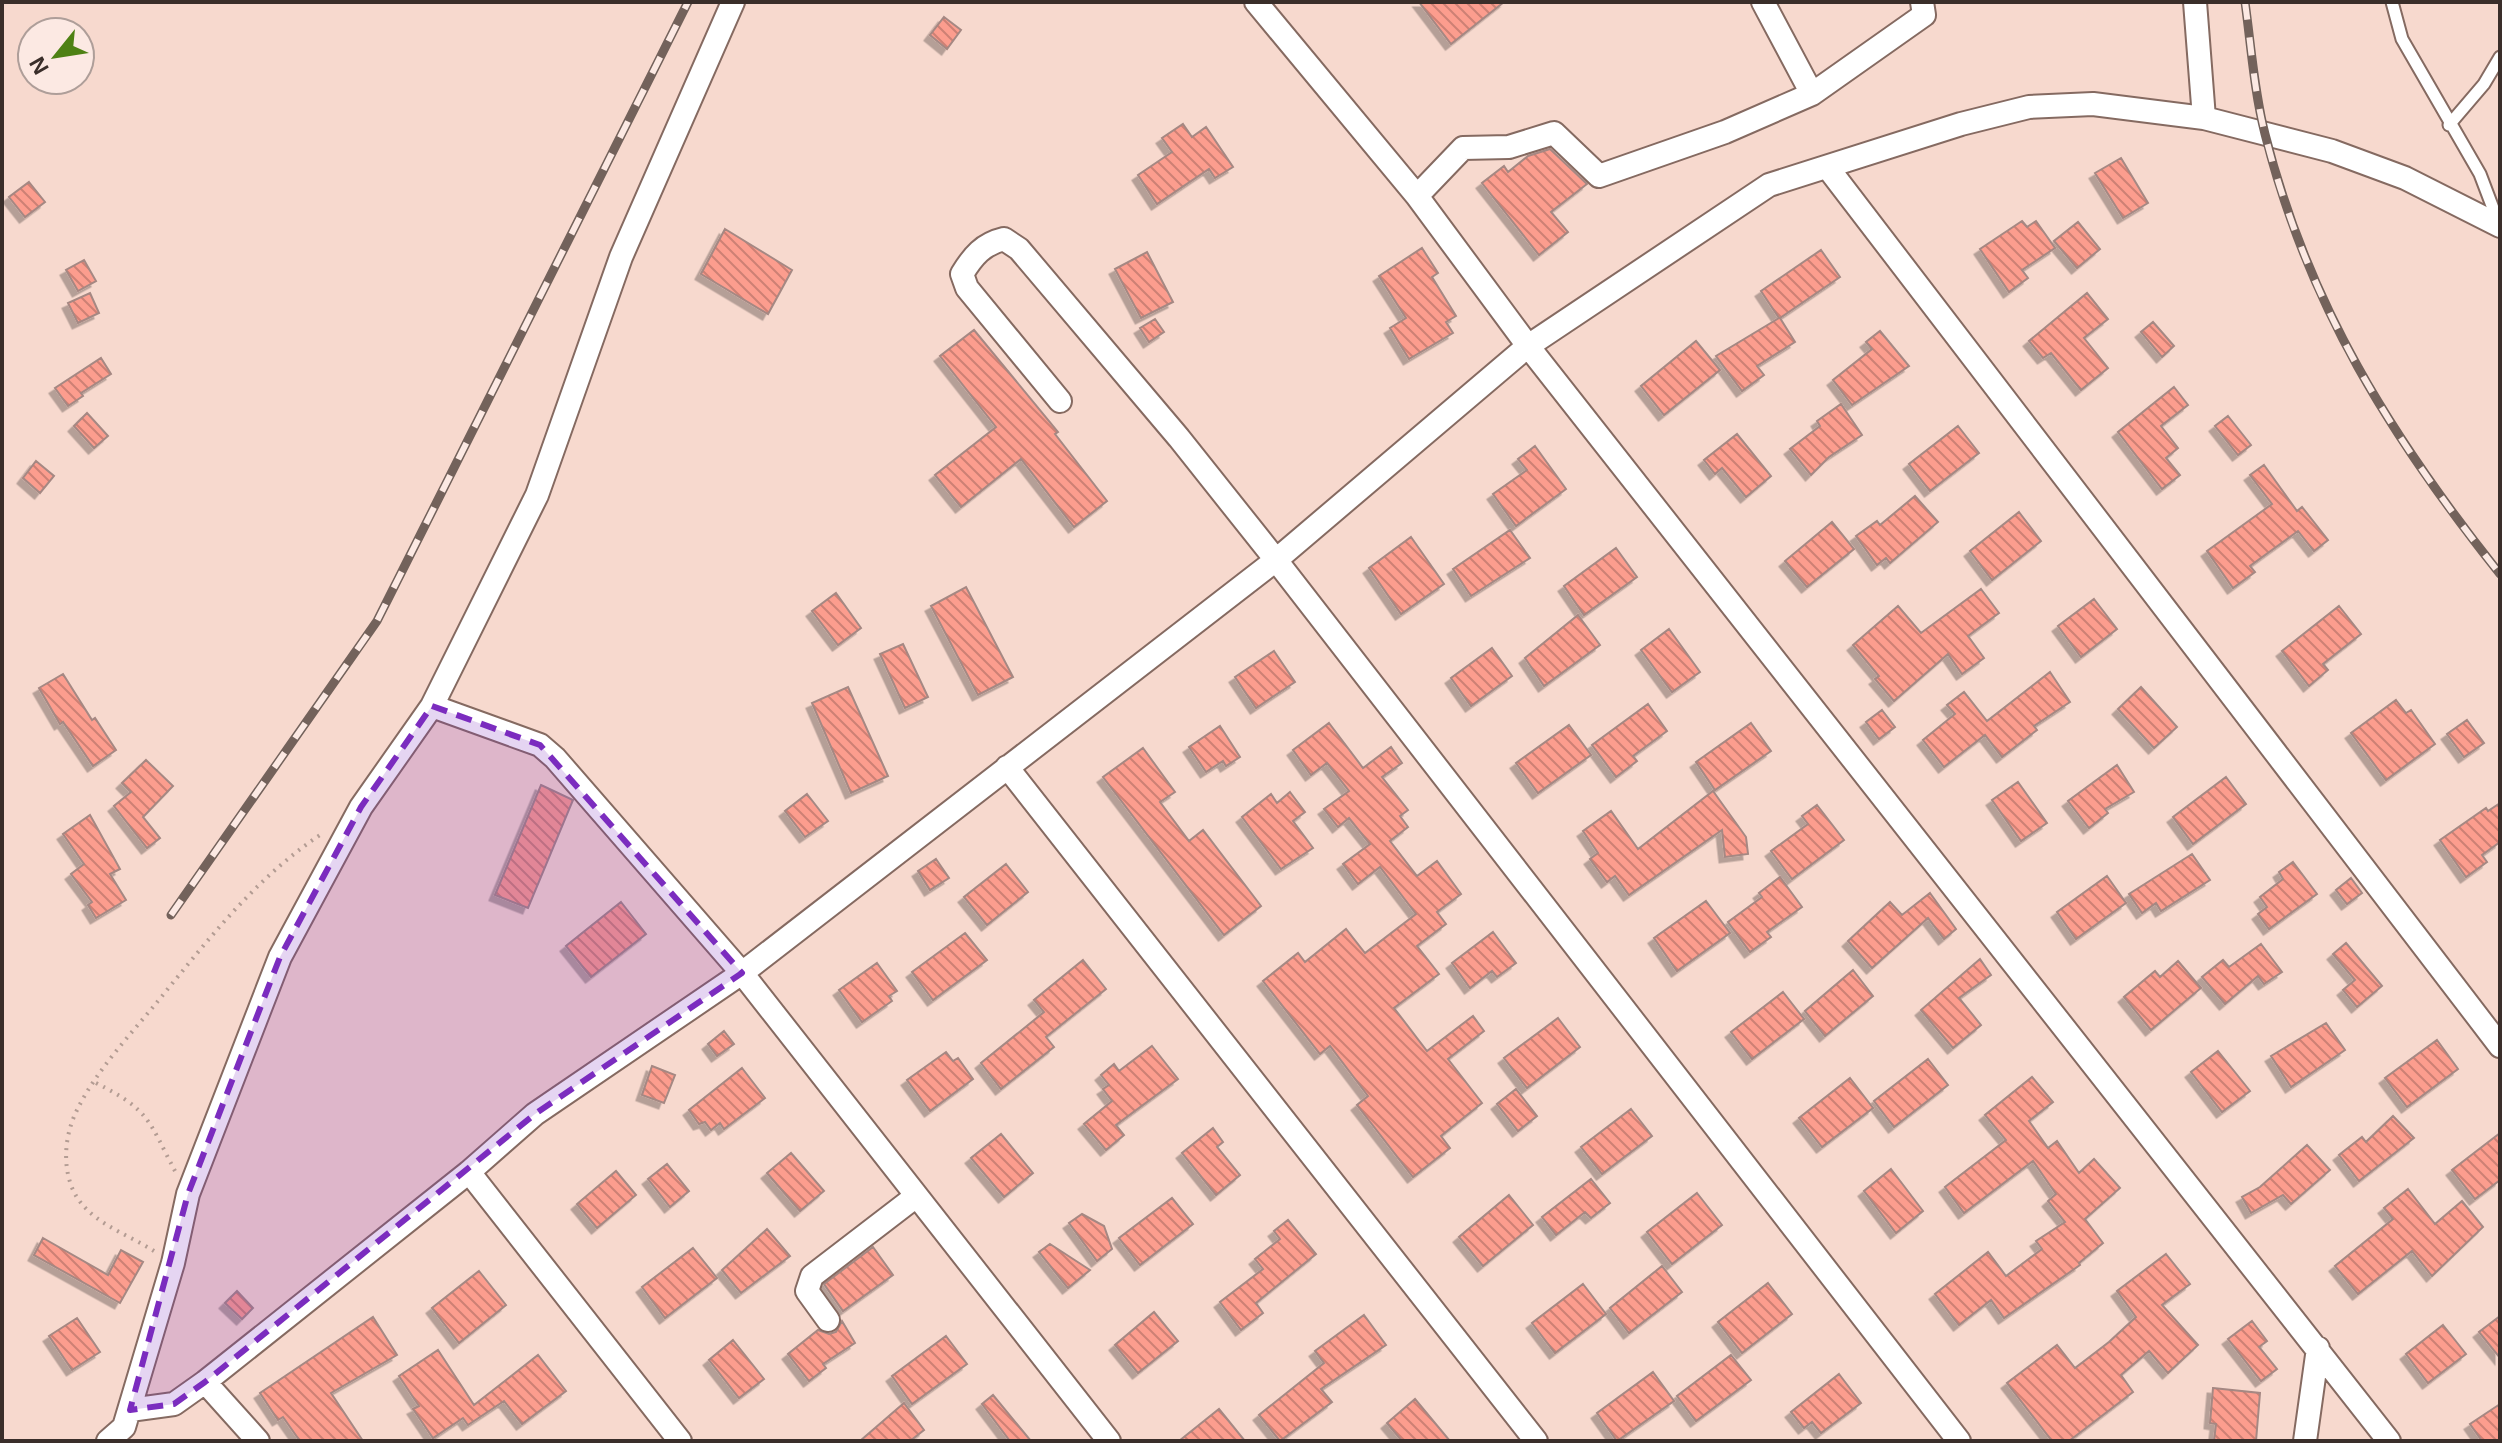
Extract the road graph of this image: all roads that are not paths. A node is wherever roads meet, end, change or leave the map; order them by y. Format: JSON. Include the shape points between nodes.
{"nodes":[{"id":1,"x":733,"y":2,"type":"edge"},
{"id":2,"x":1256,"y":2,"type":"edge"},
{"id":3,"x":1763,"y":2,"type":"edge"},
{"id":4,"x":1922,"y":2,"type":"edge"},
{"id":5,"x":2195,"y":2,"type":"edge"},
{"id":6,"x":2392,"y":2,"type":"edge"},
{"id":7,"x":2500,"y":57,"type":"edge"},
{"id":8,"x":1812,"y":94,"type":"junction"},
{"id":9,"x":2204,"y":118,"type":"junction"},
{"id":10,"x":2449,"y":125,"type":"junction"},
{"id":11,"x":1828,"y":168,"type":"junction"},
{"id":12,"x":1417,"y":196,"type":"junction"},
{"id":13,"x":2500,"y":226,"type":"edge"},
{"id":14,"x":1528,"y":346,"type":"junction"},
{"id":15,"x":1060,"y":401,"type":"dead end"},
{"id":16,"x":1276,"y":560,"type":"junction"},
{"id":17,"x":432,"y":706,"type":"junction"},
{"id":18,"x":1007,"y":767,"type":"junction"},
{"id":19,"x":742,"y":973,"type":"junction"},
{"id":20,"x":2500,"y":1046,"type":"edge"},
{"id":21,"x":469,"y":1172,"type":"junction"},
{"id":22,"x":915,"y":1197,"type":"junction"},
{"id":23,"x":828,"y":1320,"type":"dead end"},
{"id":24,"x":2318,"y":1348,"type":"junction"},
{"id":25,"x":205,"y":1382,"type":"junction"},
{"id":26,"x":130,"y":1410,"type":"junction"},
{"id":27,"x":108,"y":1441,"type":"edge"},
{"id":28,"x":258,"y":1441,"type":"edge"},
{"id":29,"x":680,"y":1441,"type":"edge"},
{"id":30,"x":1109,"y":1441,"type":"edge"},
{"id":31,"x":1536,"y":1441,"type":"edge"},
{"id":32,"x":1959,"y":1441,"type":"edge"},
{"id":33,"x":2305,"y":1441,"type":"edge"},
{"id":34,"x":2389,"y":1441,"type":"edge"}],
"edges":[{"from":1,"to":17,"type":"street","via":[[621,257],[537,495]]},
{"from":2,"to":12,"type":"street"},
{"from":3,"to":8,"type":"street"},
{"from":4,"to":8,"type":"street","via":[[1924,15]]},
{"from":5,"to":9,"type":"street"},
{"from":6,"to":10,"type":"lane","via":[[2402,39]]},
{"from":7,"to":10,"type":"lane"},
{"from":8,"to":12,"type":"street","via":[[1725,132],[1599,176],[1554,133],[1509,147],[1463,148]]},
{"from":9,"to":11,"type":"street","via":[[2093,104],[2029,107],[1916,136]]},
{"from":9,"to":13,"type":"street","via":[[2332,151],[2405,178]]},
{"from":10,"to":13,"type":"lane","via":[[2480,174]]},
{"from":11,"to":14,"type":"street","via":[[1769,185]]},
{"from":11,"to":20,"type":"street"},
{"from":12,"to":14,"type":"street"},
{"from":14,"to":16,"type":"street"},
{"from":14,"to":24,"type":"street"},
{"from":15,"to":16,"type":"street","via":[[967,288],[962,274],[989,243],[1004,239],[1039,270]]},
{"from":16,"to":18,"type":"street"},
{"from":16,"to":32,"type":"street"},
{"from":17,"to":19,"type":"street","via":[[540,745]]},
{"from":17,"to":26,"type":"street","via":[[361,807],[280,957],[188,1194]]},
{"from":18,"to":19,"type":"street"},
{"from":18,"to":31,"type":"street"},
{"from":19,"to":21,"type":"street","via":[[535,1114]]},
{"from":19,"to":22,"type":"street"},
{"from":21,"to":25,"type":"street"},
{"from":21,"to":29,"type":"street"},
{"from":22,"to":23,"type":"street","via":[[812,1276],[807,1291]]},
{"from":22,"to":30,"type":"street"},
{"from":24,"to":33,"type":"street"},
{"from":24,"to":34,"type":"street"},
{"from":25,"to":26,"type":"street","via":[[174,1404]]},
{"from":25,"to":28,"type":"street"},
{"from":26,"to":27,"type":"street","via":[[124,1427]]}]}
